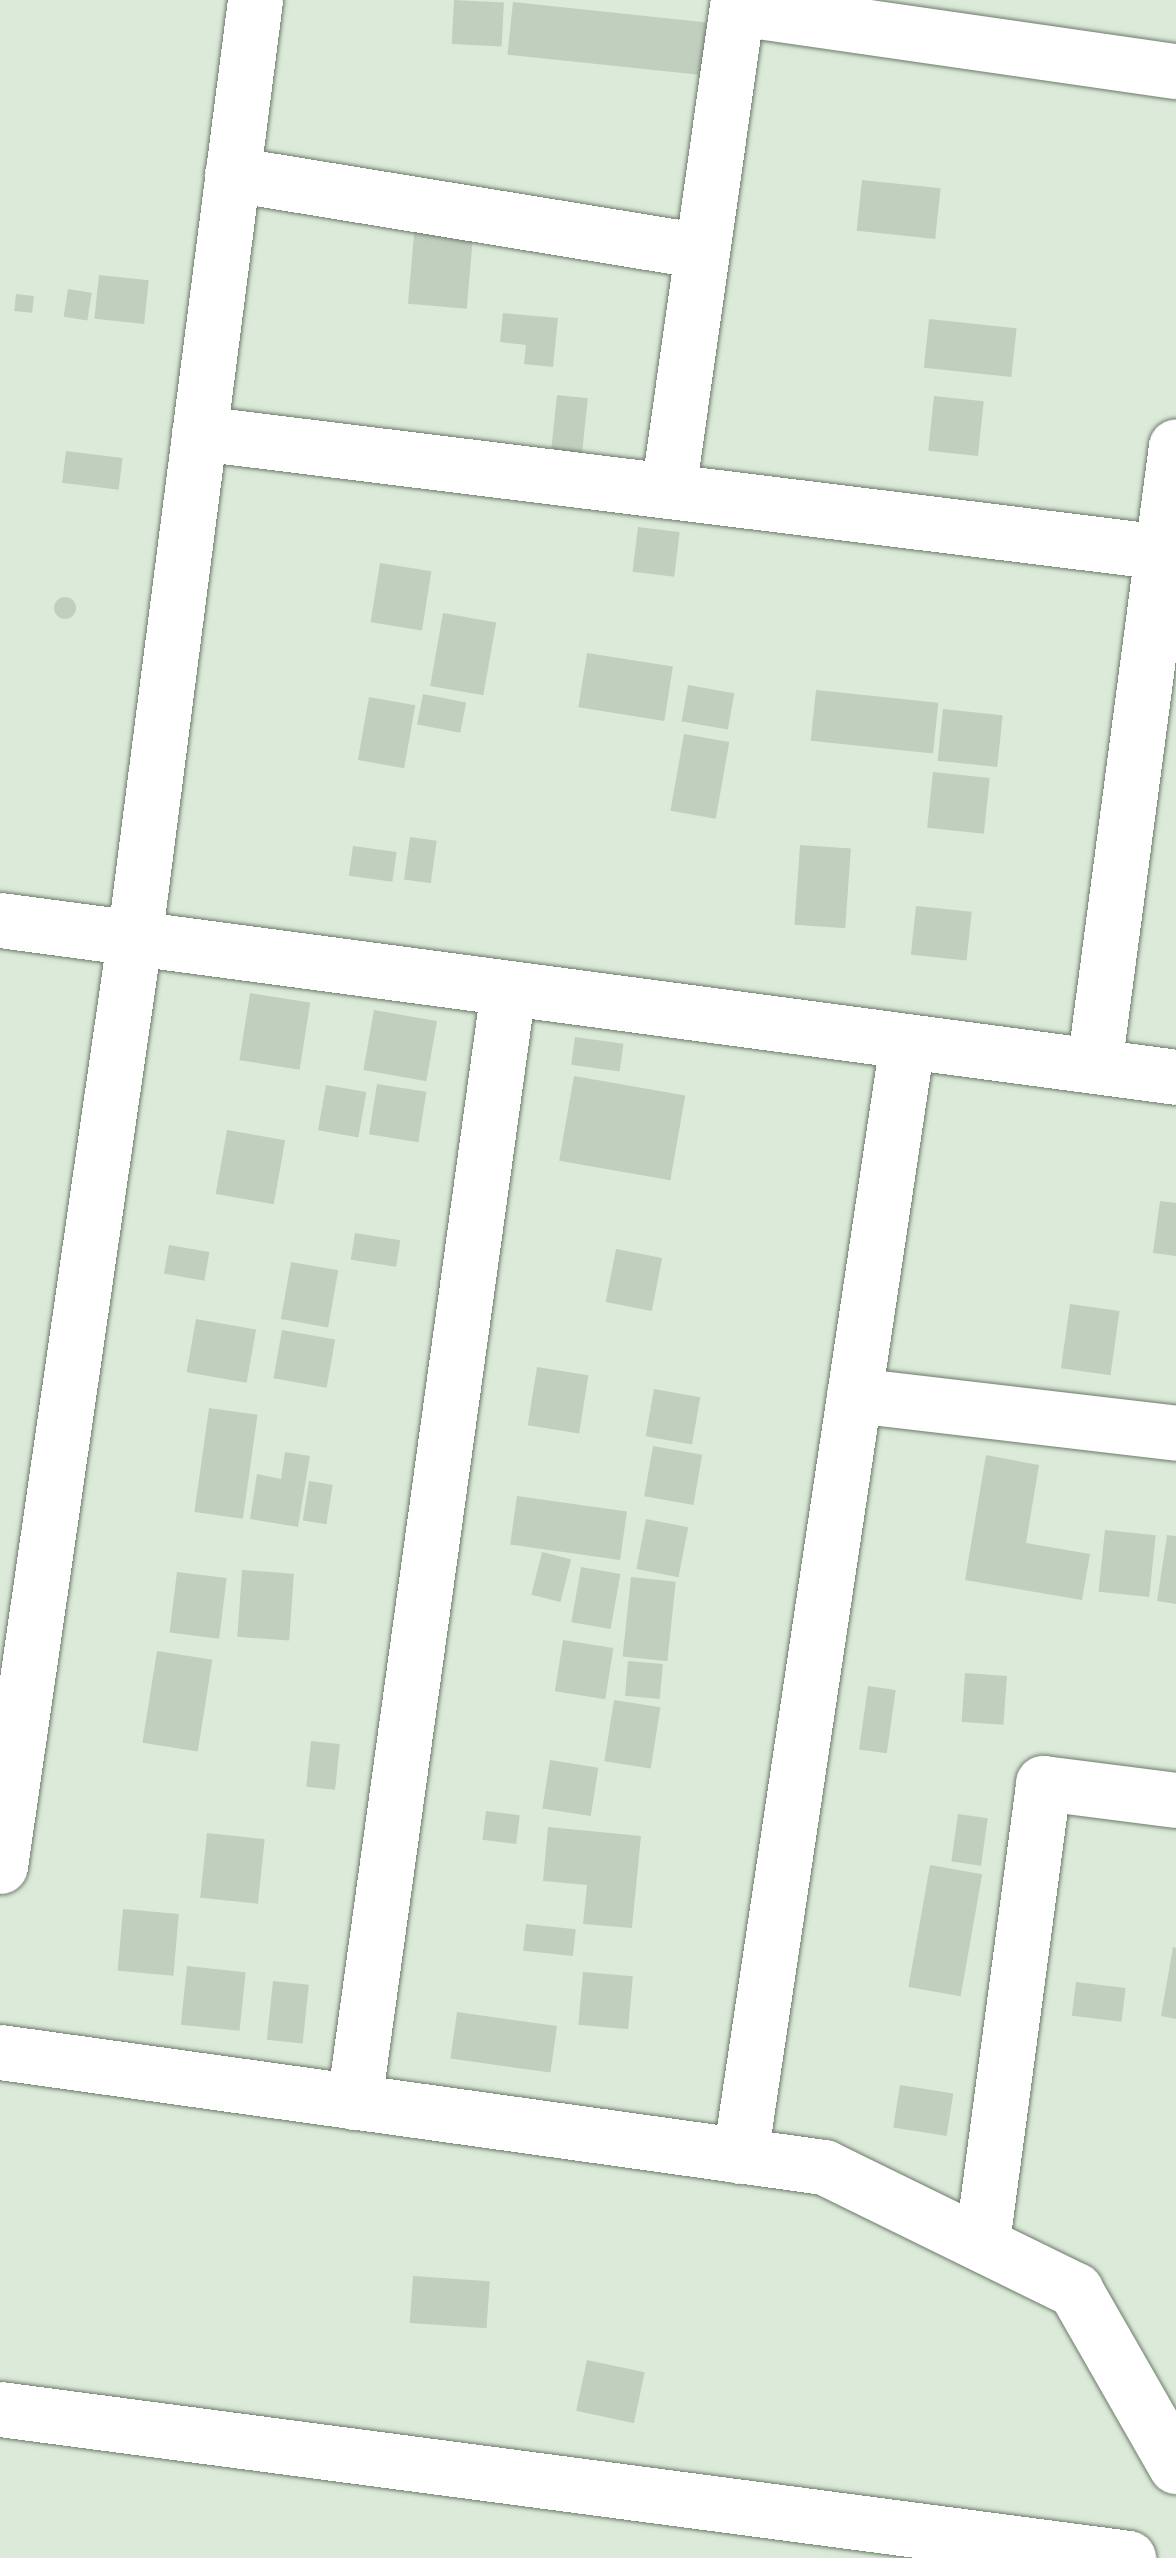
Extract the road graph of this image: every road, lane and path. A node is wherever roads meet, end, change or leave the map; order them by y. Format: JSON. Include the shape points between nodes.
{"nodes":[{"id":1,"x":255,"y":0,"type":"edge"},
{"id":2,"x":738,"y":4,"type":"edge"},
{"id":3,"x":1176,"y":71,"type":"edge"},
{"id":4,"x":232,"y":174,"type":"junction"},
{"id":5,"x":702,"y":251,"type":"junction"},
{"id":6,"x":199,"y":433,"type":"junction"},
{"id":7,"x":1176,"y":446,"type":"edge"},
{"id":8,"x":668,"y":491,"type":"junction"},
{"id":9,"x":1162,"y":552,"type":"junction"},
{"id":10,"x":0,"y":920,"type":"edge"},
{"id":11,"x":134,"y":940,"type":"junction"},
{"id":12,"x":508,"y":990,"type":"junction"},
{"id":13,"x":908,"y":1042,"type":"junction"},
{"id":14,"x":1094,"y":1066,"type":"junction"},
{"id":15,"x":1176,"y":1077,"type":"edge"},
{"id":16,"x":854,"y":1394,"type":"junction"},
{"id":17,"x":1176,"y":1432,"type":"edge"},
{"id":18,"x":22,"y":1564,"type":"edge"},
{"id":19,"x":1176,"y":1800,"type":"edge"},
{"id":20,"x":0,"y":1866,"type":"edge"},
{"id":21,"x":0,"y":2052,"type":"edge"},
{"id":22,"x":354,"y":2102,"type":"junction"},
{"id":23,"x":740,"y":2156,"type":"junction"},
{"id":24,"x":982,"y":2242,"type":"junction"},
{"id":25,"x":0,"y":2409,"type":"edge"},
{"id":26,"x":1176,"y":2466,"type":"edge"},
{"id":27,"x":1128,"y":2558,"type":"edge"}],
"edges":[{"from":1,"to":4,"type":"street"},
{"from":2,"to":3,"type":"street"},
{"from":2,"to":5,"type":"street"},
{"from":4,"to":5,"type":"street"},
{"from":4,"to":6,"type":"street"},
{"from":5,"to":8,"type":"street"},
{"from":6,"to":8,"type":"street"},
{"from":6,"to":11,"type":"street"},
{"from":7,"to":9,"type":"street"},
{"from":8,"to":9,"type":"street"},
{"from":9,"to":14,"type":"street"},
{"from":10,"to":11,"type":"street"},
{"from":11,"to":12,"type":"street"},
{"from":11,"to":18,"type":"street"},
{"from":12,"to":13,"type":"street"},
{"from":12,"to":22,"type":"street"},
{"from":13,"to":14,"type":"street"},
{"from":13,"to":16,"type":"street"},
{"from":14,"to":15,"type":"street"},
{"from":16,"to":17,"type":"street"},
{"from":16,"to":23,"type":"street"},
{"from":18,"to":20,"type":"street"},
{"from":19,"to":24,"type":"street","via":[[1043,1783]]},
{"from":21,"to":22,"type":"street"},
{"from":22,"to":23,"type":"street"},
{"from":23,"to":24,"type":"street","via":[[824,2168]]},
{"from":24,"to":26,"type":"street","via":[[1075,2290]]},
{"from":25,"to":27,"type":"street"}]}
